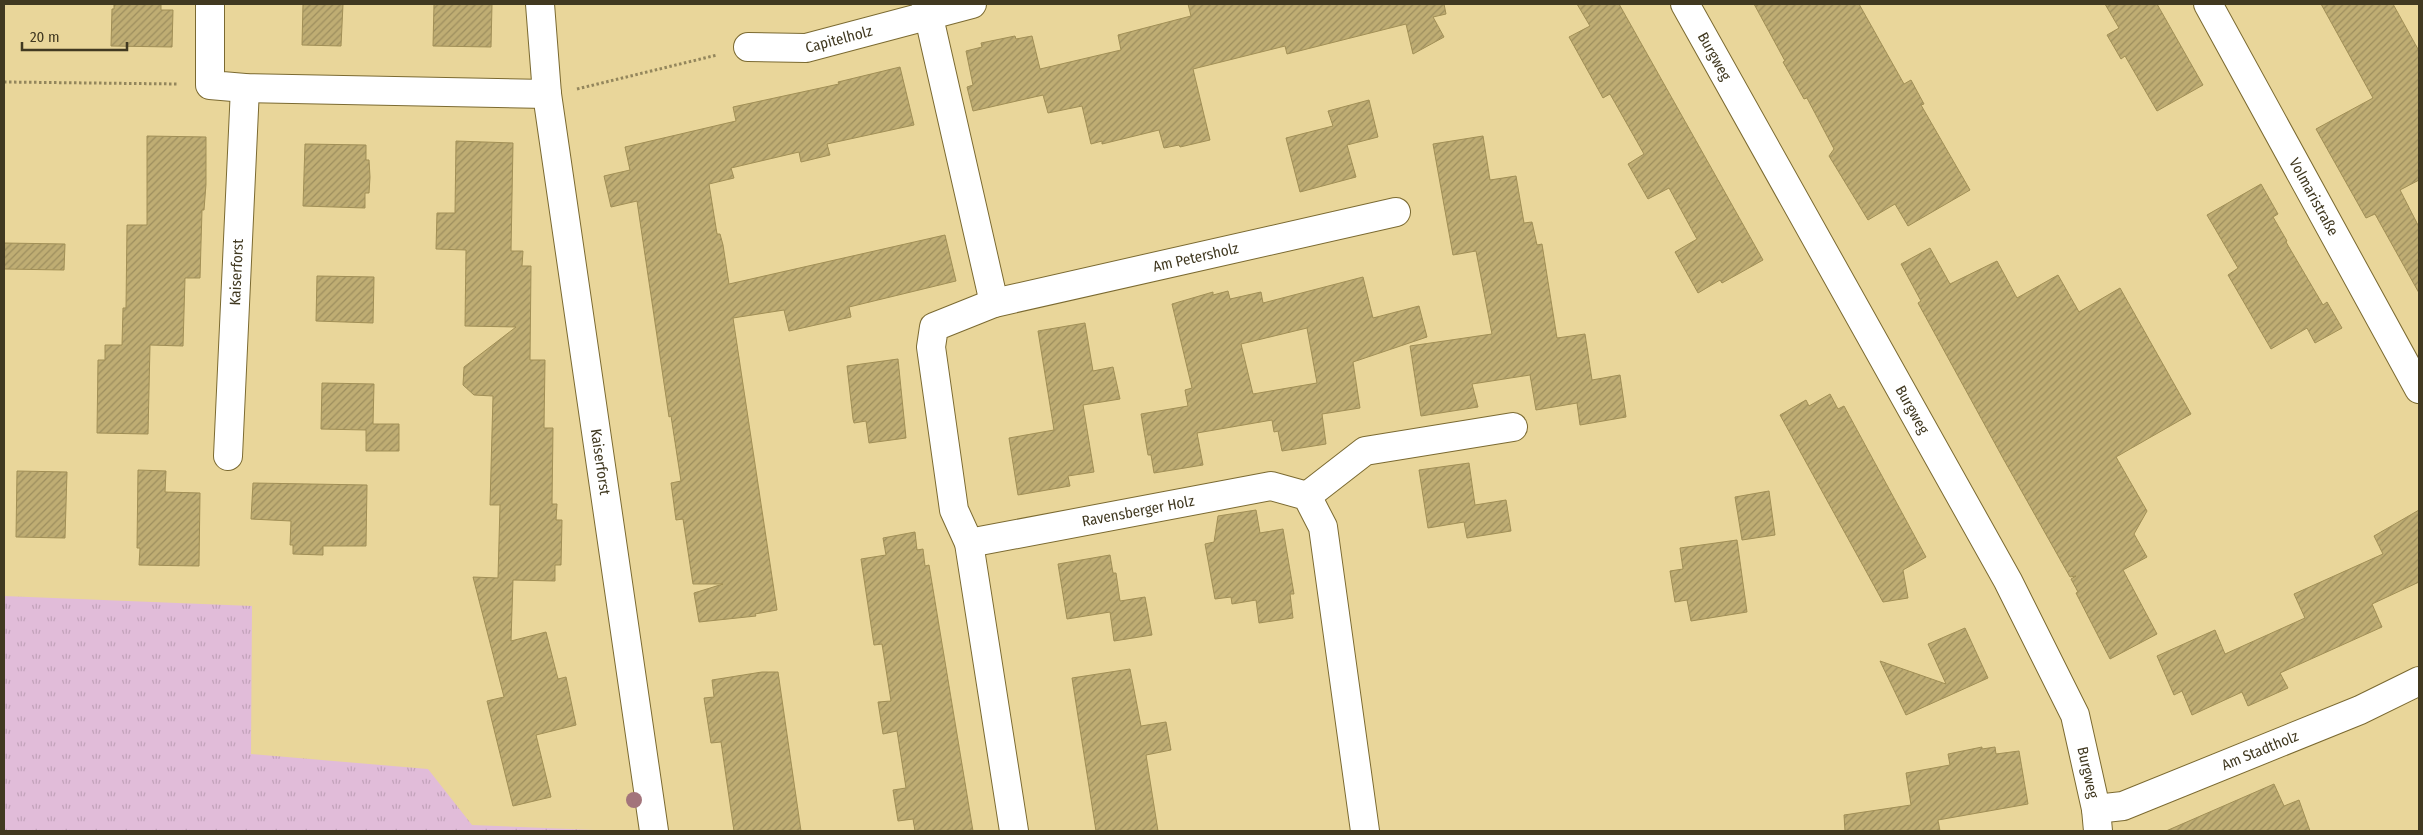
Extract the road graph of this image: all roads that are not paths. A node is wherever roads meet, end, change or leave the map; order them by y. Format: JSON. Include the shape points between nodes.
{"nodes":[{"id":1,"x":210,"y":4,"type":"edge"},
{"id":2,"x":540,"y":4,"type":"edge"},
{"id":3,"x":972,"y":4,"type":"edge"},
{"id":4,"x":1685,"y":4,"type":"edge"},
{"id":5,"x":2208,"y":4,"type":"edge"},
{"id":6,"x":927,"y":9,"type":"edge"},
{"id":7,"x":748,"y":47,"type":"road end"},
{"id":8,"x":244,"y":88,"type":"junction"},
{"id":9,"x":547,"y":94,"type":"junction"},
{"id":10,"x":1396,"y":212,"type":"dead end"},
{"id":11,"x":994,"y":303,"type":"junction"},
{"id":12,"x":2419,"y":389,"type":"edge"},
{"id":13,"x":1513,"y":428,"type":"dead end"},
{"id":14,"x":228,"y":456,"type":"dead end"},
{"id":15,"x":1307,"y":496,"type":"junction"},
{"id":16,"x":969,"y":542,"type":"junction"},
{"id":17,"x":2419,"y":681,"type":"edge"},
{"id":18,"x":2097,"y":820,"type":"edge"},
{"id":19,"x":654,"y":831,"type":"edge"},
{"id":20,"x":1014,"y":831,"type":"edge"},
{"id":21,"x":1366,"y":831,"type":"edge"}],
"edges":[{"from":1,"to":8,"type":"street","via":[[210,85]]},
{"from":2,"to":9,"type":"street","name":"Kaiserforst"},
{"from":3,"to":6,"type":"street","name":"Capitelholz"},
{"from":4,"to":18,"type":"street","name":"Burgweg","via":[[2008,581],[2074,715]]},
{"from":5,"to":12,"type":"street","name":"Volmaristraße"},
{"from":6,"to":7,"type":"street","name":"Capitelholz","via":[[806,48]]},
{"from":6,"to":11,"type":"street"},
{"from":8,"to":9,"type":"street"},
{"from":8,"to":14,"type":"street","name":"Kaiserforst"},
{"from":9,"to":19,"type":"street","name":"Kaiserforst"},
{"from":10,"to":11,"type":"street","name":"Am Petersholz"},
{"from":11,"to":16,"type":"street","name":"Am Petersholz","via":[[934,327],[931,348],[954,510]]},
{"from":13,"to":15,"type":"street","via":[[1365,451]]},
{"from":15,"to":16,"type":"street","name":"Ravensberger Holz","via":[[1271,486]]},
{"from":15,"to":21,"type":"street","via":[[1323,527]]},
{"from":16,"to":20,"type":"street"},
{"from":17,"to":18,"type":"street","name":"Am Stadtholz","via":[[2360,710],[2123,806]]}]}
